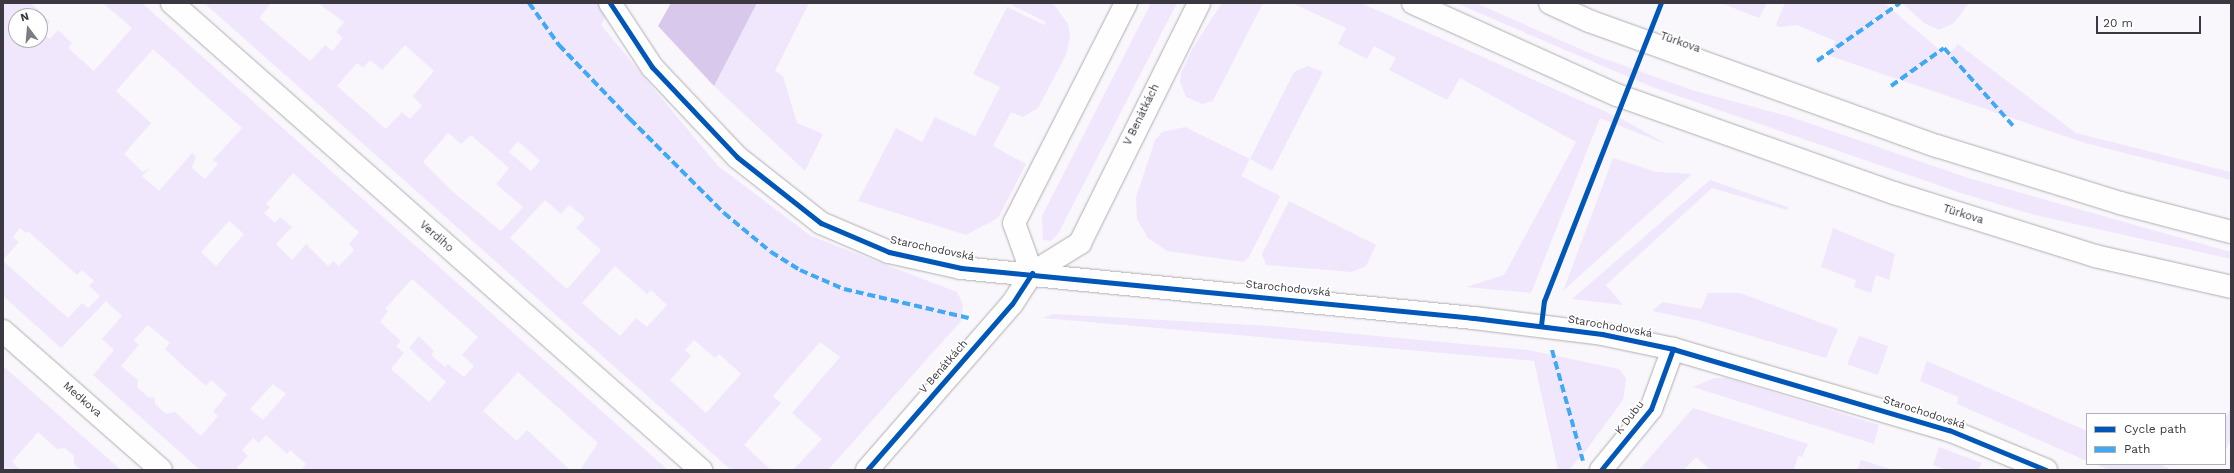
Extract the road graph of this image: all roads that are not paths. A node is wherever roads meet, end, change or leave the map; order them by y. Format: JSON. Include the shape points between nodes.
{"nodes":[{"id":1,"x":172,"y":3,"type":"edge"},
{"id":2,"x":610,"y":3,"type":"edge"},
{"id":3,"x":1126,"y":3,"type":"edge"},
{"id":4,"x":1199,"y":3,"type":"edge"},
{"id":5,"x":1413,"y":3,"type":"edge"},
{"id":6,"x":1550,"y":3,"type":"edge"},
{"id":7,"x":2231,"y":232,"type":"edge"},
{"id":8,"x":1032,"y":273,"type":"junction"},
{"id":9,"x":2231,"y":287,"type":"edge"},
{"id":10,"x":3,"y":331,"type":"edge"},
{"id":11,"x":1673,"y":349,"type":"junction"},
{"id":12,"x":161,"y":470,"type":"edge"},
{"id":13,"x":701,"y":470,"type":"edge"},
{"id":14,"x":867,"y":470,"type":"edge"},
{"id":15,"x":1600,"y":470,"type":"edge"},
{"id":16,"x":2046,"y":470,"type":"edge"}],
"edges":[{"from":1,"to":13,"type":"street","name":"Verdiho"},
{"from":2,"to":8,"type":"street","name":"Starochodovská","via":[[652,67],[737,157],[821,223],[889,252],[961,268]]},
{"from":3,"to":8,"type":"street","via":[[1014,223]]},
{"from":4,"to":8,"type":"street","name":"V Benátkách","via":[[1080,243]]},
{"from":5,"to":9,"type":"street","name":"Türkova","via":[[1617,95],[1886,190],[2095,256]]},
{"from":6,"to":7,"type":"street","name":"Türkova","via":[[1589,21],[1936,146],[2120,202]]},
{"from":8,"to":11,"type":"street","name":"Starochodovská","via":[[1541,325],[1602,334]]},
{"from":8,"to":14,"type":"street","name":"V Benátkách","via":[[1012,304]]},
{"from":10,"to":12,"type":"street","name":"Medkova"},
{"from":11,"to":15,"type":"street","name":"K Dubu","via":[[1651,409]]},
{"from":11,"to":16,"type":"street","name":"Starochodovská","via":[[1949,430]]}]}
